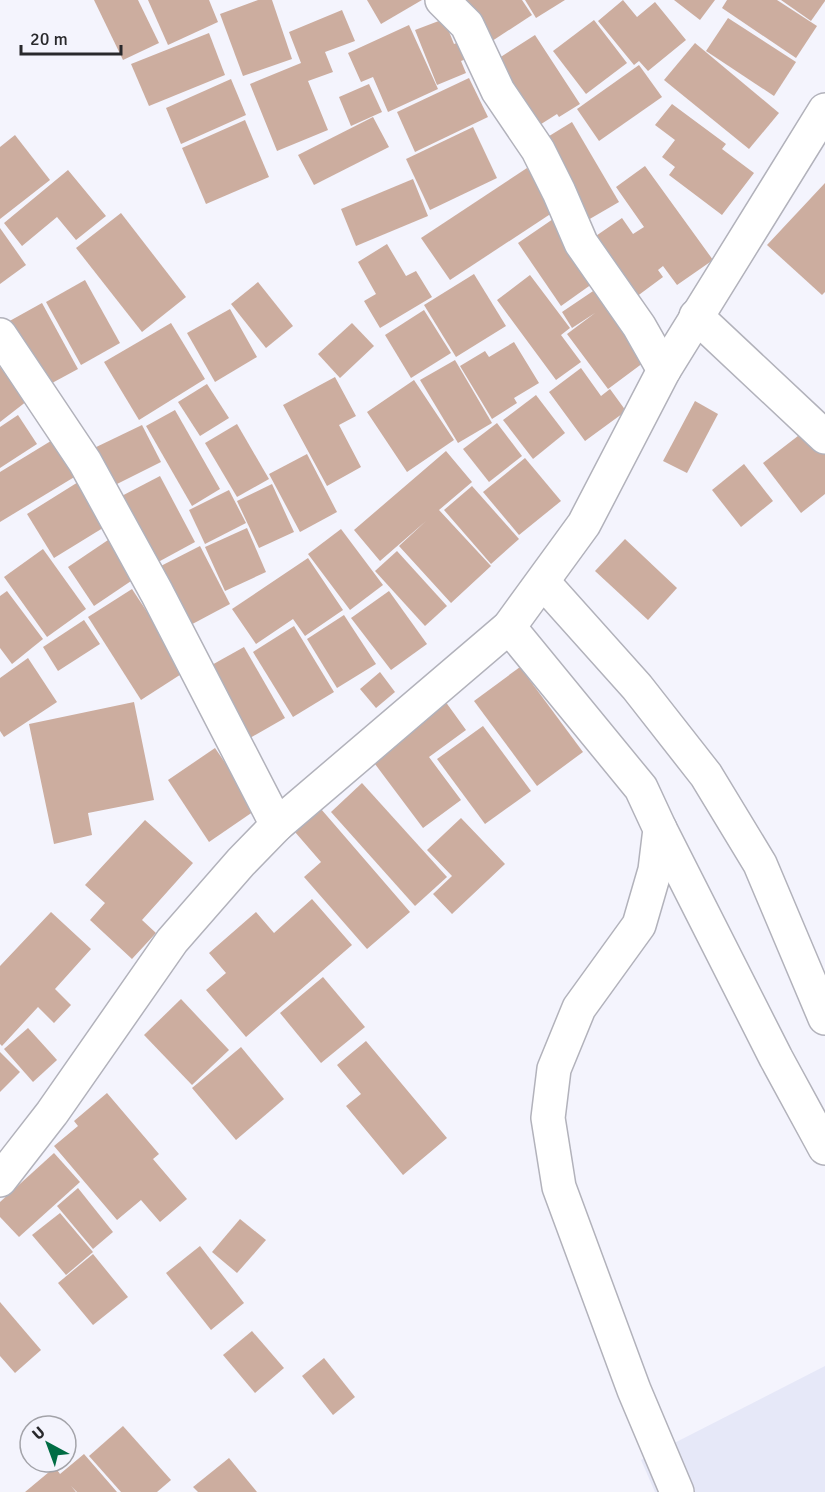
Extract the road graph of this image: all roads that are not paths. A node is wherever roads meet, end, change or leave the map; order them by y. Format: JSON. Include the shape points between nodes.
{"nodes":[{"id":1,"x":442,"y":0,"type":"edge"},
{"id":2,"x":825,"y":110,"type":"edge"},
{"id":3,"x":696,"y":316,"type":"junction"},
{"id":4,"x":0,"y":335,"type":"edge"},
{"id":5,"x":664,"y":370,"type":"junction"},
{"id":6,"x":825,"y":436,"type":"edge"},
{"id":7,"x":543,"y":582,"type":"junction"},
{"id":8,"x":509,"y":627,"type":"junction"},
{"id":9,"x":277,"y":825,"type":"junction"},
{"id":10,"x":660,"y":829,"type":"junction"},
{"id":11,"x":825,"y":1018,"type":"edge"},
{"id":12,"x":825,"y":1148,"type":"edge"},
{"id":13,"x":0,"y":1180,"type":"edge"},
{"id":14,"x":677,"y":1492,"type":"edge"}],
"edges":[{"from":1,"to":5,"type":"street","via":[[467,25],[498,91],[538,150],[581,243],[639,326]]},
{"from":2,"to":3,"type":"street"},
{"from":3,"to":5,"type":"street"},
{"from":3,"to":6,"type":"street"},
{"from":4,"to":9,"type":"street","via":[[85,462]]},
{"from":5,"to":7,"type":"street","via":[[584,524]]},
{"from":7,"to":8,"type":"street"},
{"from":7,"to":11,"type":"street","via":[[637,687],[706,775],[760,864]]},
{"from":8,"to":9,"type":"street"},
{"from":8,"to":10,"type":"street","via":[[641,788]]},
{"from":9,"to":13,"type":"street","via":[[172,941]]},
{"from":10,"to":12,"type":"street"},
{"from":10,"to":14,"type":"street","via":[[655,870],[639,925],[579,1008],[554,1069],[548,1118],[559,1187],[634,1390]]}]}
